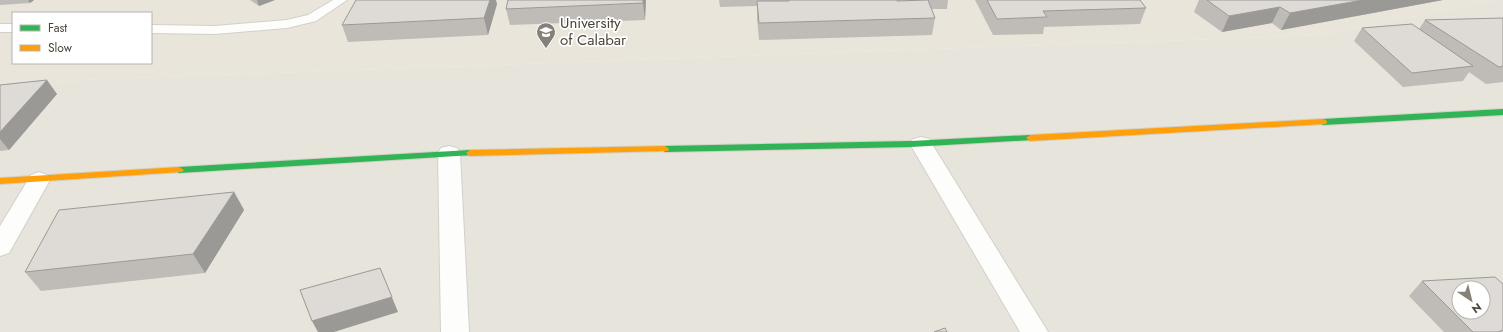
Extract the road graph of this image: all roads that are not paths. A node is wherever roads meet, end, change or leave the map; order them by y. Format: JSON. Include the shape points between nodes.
{"nodes":[{"id":1,"x":341,"y":0,"type":"edge"},
{"id":2,"x":0,"y":28,"type":"edge"},
{"id":3,"x":12,"y":28,"type":"edge"},
{"id":4,"x":152,"y":29,"type":"edge"},
{"id":5,"x":1503,"y":112,"type":"edge"},
{"id":6,"x":921,"y":144,"type":"junction"},
{"id":7,"x":449,"y":153,"type":"junction"},
{"id":8,"x":39,"y":180,"type":"junction"},
{"id":9,"x":0,"y":181,"type":"edge"},
{"id":10,"x":0,"y":247,"type":"edge"},
{"id":11,"x":455,"y":332,"type":"edge"},
{"id":12,"x":1034,"y":332,"type":"edge"}],
"edges":[{"from":1,"to":4,"type":"lane","via":[[312,18],[287,24],[215,30]]},
{"from":2,"to":3,"type":"lane"},
{"from":5,"to":6,"type":"street"},
{"from":6,"to":7,"type":"street"},
{"from":6,"to":12,"type":"street"},
{"from":7,"to":8,"type":"street"},
{"from":7,"to":11,"type":"street"},
{"from":8,"to":9,"type":"street"},
{"from":8,"to":10,"type":"street"}]}
